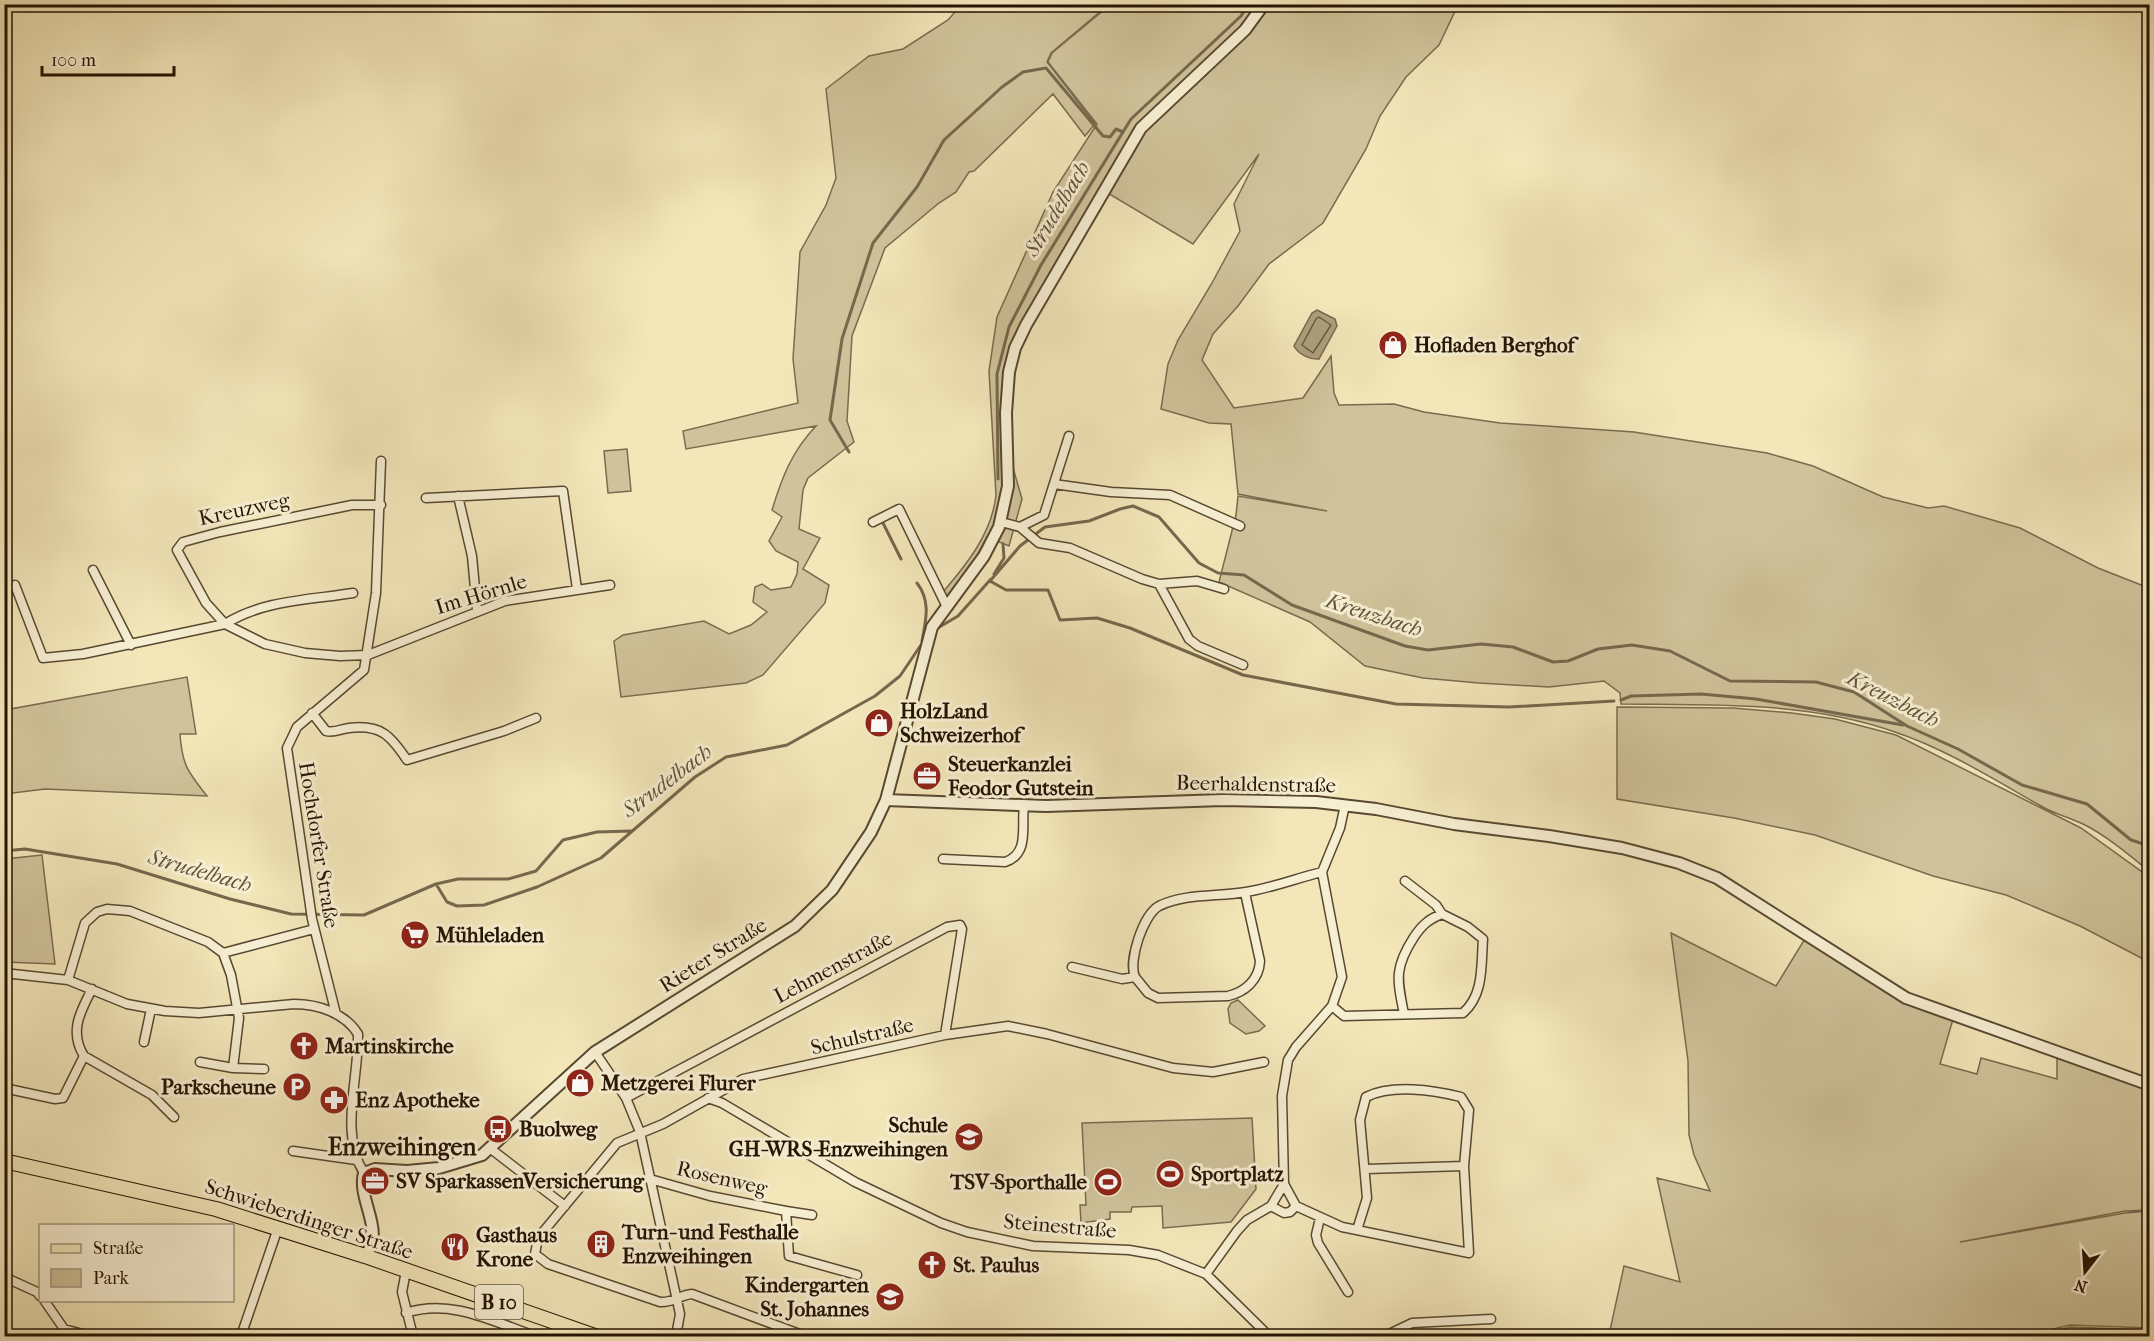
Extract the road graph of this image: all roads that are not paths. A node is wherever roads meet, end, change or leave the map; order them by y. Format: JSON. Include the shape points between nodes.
{"nodes":[{"id":1,"x":1264,"y":4,"type":"edge"},
{"id":2,"x":1068,"y":435,"type":"dead end"},
{"id":3,"x":381,"y":461,"type":"dead end"},
{"id":4,"x":1054,"y":484,"type":"junction"},
{"id":5,"x":458,"y":496,"type":"junction"},
{"id":6,"x":426,"y":498,"type":"dead end"},
{"id":7,"x":381,"y":505,"type":"junction"},
{"id":8,"x":879,"y":519,"type":"dead end"},
{"id":9,"x":1001,"y":522,"type":"junction"},
{"id":10,"x":1240,"y":526,"type":"dead end"},
{"id":11,"x":1022,"y":530,"type":"junction"},
{"id":12,"x":93,"y":570,"type":"dead end"},
{"id":13,"x":1159,"y":584,"type":"junction"},
{"id":14,"x":15,"y":585,"type":"dead end"},
{"id":15,"x":610,"y":585,"type":"dead end"},
{"id":16,"x":577,"y":589,"type":"junction"},
{"id":17,"x":1224,"y":589,"type":"dead end"},
{"id":18,"x":353,"y":593,"type":"dead end"},
{"id":19,"x":946,"y":604,"type":"junction"},
{"id":20,"x":477,"y":610,"type":"junction"},
{"id":21,"x":225,"y":624,"type":"junction"},
{"id":22,"x":131,"y":645,"type":"junction"},
{"id":23,"x":368,"y":655,"type":"junction"},
{"id":24,"x":1243,"y":665,"type":"dead end"},
{"id":25,"x":312,"y":713,"type":"junction"},
{"id":26,"x":536,"y":718,"type":"dead end"},
{"id":27,"x":886,"y":800,"type":"junction"},
{"id":28,"x":1345,"y":805,"type":"junction"},
{"id":29,"x":1024,"y":806,"type":"junction"},
{"id":30,"x":943,"y":859,"type":"dead end"},
{"id":31,"x":1322,"y":872,"type":"junction"},
{"id":32,"x":1405,"y":881,"type":"dead end"},
{"id":33,"x":1245,"y":893,"type":"junction"},
{"id":34,"x":1442,"y":914,"type":"junction"},
{"id":35,"x":314,"y":929,"type":"junction"},
{"id":36,"x":223,"y":953,"type":"junction"},
{"id":37,"x":1072,"y":967,"type":"dead end"},
{"id":38,"x":4,"y":973,"type":"edge"},
{"id":39,"x":1135,"y":977,"type":"junction"},
{"id":40,"x":68,"y":980,"type":"junction"},
{"id":41,"x":92,"y":989,"type":"junction"},
{"id":42,"x":1332,"y":1006,"type":"junction"},
{"id":43,"x":151,"y":1009,"type":"junction"},
{"id":44,"x":236,"y":1009,"type":"junction"},
{"id":45,"x":336,"y":1014,"type":"junction"},
{"id":46,"x":1404,"y":1014,"type":"junction"},
{"id":47,"x":945,"y":1035,"type":"junction"},
{"id":48,"x":144,"y":1042,"type":"dead end"},
{"id":49,"x":595,"y":1052,"type":"junction"},
{"id":50,"x":84,"y":1056,"type":"junction"},
{"id":51,"x":200,"y":1062,"type":"dead end"},
{"id":52,"x":1264,"y":1062,"type":"dead end"},
{"id":53,"x":233,"y":1068,"type":"junction"},
{"id":54,"x":264,"y":1069,"type":"dead end"},
{"id":55,"x":2150,"y":1085,"type":"edge"},
{"id":56,"x":4,"y":1088,"type":"edge"},
{"id":57,"x":626,"y":1098,"type":"junction"},
{"id":58,"x":708,"y":1098,"type":"junction"},
{"id":59,"x":174,"y":1117,"type":"dead end"},
{"id":60,"x":640,"y":1132,"type":"junction"},
{"id":61,"x":491,"y":1149,"type":"junction"},
{"id":62,"x":293,"y":1151,"type":"dead end"},
{"id":63,"x":356,"y":1160,"type":"junction"},
{"id":64,"x":4,"y":1161,"type":"edge"},
{"id":65,"x":1464,"y":1166,"type":"junction"},
{"id":66,"x":1366,"y":1169,"type":"junction"},
{"id":67,"x":364,"y":1173,"type":"junction"},
{"id":68,"x":650,"y":1179,"type":"junction"},
{"id":69,"x":1284,"y":1184,"type":"junction"},
{"id":70,"x":565,"y":1206,"type":"junction"},
{"id":71,"x":1271,"y":1206,"type":"junction"},
{"id":72,"x":1296,"y":1206,"type":"junction"},
{"id":73,"x":786,"y":1211,"type":"junction"},
{"id":74,"x":812,"y":1215,"type":"dead end"},
{"id":75,"x":1320,"y":1218,"type":"junction"},
{"id":76,"x":278,"y":1228,"type":"junction"},
{"id":77,"x":1357,"y":1230,"type":"junction"},
{"id":78,"x":365,"y":1256,"type":"junction"},
{"id":79,"x":406,"y":1271,"type":"junction"},
{"id":80,"x":857,"y":1275,"type":"dead end"},
{"id":81,"x":1206,"y":1275,"type":"junction"},
{"id":82,"x":4,"y":1277,"type":"edge"},
{"id":83,"x":1348,"y":1292,"type":"dead end"},
{"id":84,"x":39,"y":1295,"type":"edge"},
{"id":85,"x":677,"y":1299,"type":"junction"},
{"id":86,"x":45,"y":1302,"type":"edge"},
{"id":87,"x":406,"y":1314,"type":"junction"},
{"id":88,"x":1491,"y":1319,"type":"dead end"},
{"id":89,"x":90,"y":1336,"type":"edge"},
{"id":90,"x":241,"y":1336,"type":"edge"},
{"id":91,"x":414,"y":1336,"type":"edge"},
{"id":92,"x":535,"y":1336,"type":"edge"},
{"id":93,"x":595,"y":1336,"type":"edge"},
{"id":94,"x":676,"y":1336,"type":"edge"},
{"id":95,"x":805,"y":1336,"type":"edge"},
{"id":96,"x":1269,"y":1336,"type":"edge"},
{"id":97,"x":1385,"y":1336,"type":"edge"}],
"edges":[{"from":1,"to":9,"type":"street","name":"Rieter Straße","via":[[1245,30],[1141,128],[1026,325],[1009,372],[1008,486]]},
{"from":2,"to":4,"type":"street"},
{"from":3,"to":7,"type":"street","name":"Hochdorfer Straße"},
{"from":4,"to":10,"type":"street","via":[[1170,495]]},
{"from":4,"to":11,"type":"street","via":[[1044,515]]},
{"from":5,"to":6,"type":"street"},
{"from":5,"to":16,"type":"street","via":[[563,491]]},
{"from":5,"to":20,"type":"street","via":[[472,556]]},
{"from":7,"to":21,"type":"street","name":"Kreuzweg","via":[[352,505],[183,542],[177,550],[206,603]]},
{"from":7,"to":23,"type":"street","name":"Hochdorfer Straße"},
{"from":8,"to":19,"type":"street","via":[[899,509]]},
{"from":9,"to":11,"type":"street"},
{"from":9,"to":19,"type":"street","name":"Rieter Straße","via":[[984,556]]},
{"from":11,"to":13,"type":"street","via":[[1039,543],[1070,548]]},
{"from":12,"to":22,"type":"street"},
{"from":13,"to":17,"type":"street","via":[[1190,580]]},
{"from":13,"to":24,"type":"street","via":[[1189,639]]},
{"from":14,"to":22,"type":"street","via":[[43,658]]},
{"from":15,"to":16,"type":"street","name":"Im Hörnle"},
{"from":16,"to":20,"type":"street","name":"Im Hörnle","via":[[505,601]]},
{"from":18,"to":21,"type":"street","via":[[269,605]]},
{"from":19,"to":27,"type":"street","name":"Rieter Straße","via":[[927,642]]},
{"from":20,"to":23,"type":"street","name":"Im Hörnle"},
{"from":21,"to":22,"type":"street"},
{"from":21,"to":23,"type":"street","name":"Kreuzweg","via":[[265,644],[305,653]]},
{"from":23,"to":25,"type":"street","name":"Hochdorfer Straße","via":[[357,678]]},
{"from":25,"to":26,"type":"street","via":[[326,731],[358,727],[386,733],[407,760]]},
{"from":25,"to":35,"type":"street","name":"Hochdorfer Straße","via":[[290,737],[286,757]]},
{"from":27,"to":29,"type":"street","name":"Beerhaldenstraße"},
{"from":27,"to":49,"type":"street","name":"Rieter Straße","via":[[852,864],[807,916]]},
{"from":28,"to":29,"type":"street","name":"Beerhaldenstraße","via":[[1223,800]]},
{"from":28,"to":31,"type":"street"},
{"from":28,"to":55,"type":"street","name":"Beerhaldenstraße","via":[[1622,848],[1679,863],[1717,878],[1905,998]]},
{"from":29,"to":30,"type":"street","via":[[1021,849],[1013,859]]},
{"from":31,"to":33,"type":"street"},
{"from":31,"to":42,"type":"street","via":[[1342,977]]},
{"from":32,"to":34,"type":"street"},
{"from":33,"to":39,"type":"street","via":[[1185,900],[1151,912],[1132,960]]},
{"from":33,"to":39,"type":"street","via":[[1260,968],[1251,984],[1238,994],[1158,998],[1148,993]]},
{"from":34,"to":46,"type":"street","via":[[1424,924],[1400,958],[1398,985]]},
{"from":34,"to":46,"type":"street","via":[[1483,939],[1478,993],[1463,1013]]},
{"from":35,"to":36,"type":"street"},
{"from":35,"to":45,"type":"street","name":"Hochdorfer Straße"},
{"from":36,"to":40,"type":"street","via":[[208,942],[153,919],[107,909],[85,923]]},
{"from":36,"to":44,"type":"street"},
{"from":37,"to":39,"type":"street","via":[[1122,979]]},
{"from":38,"to":40,"type":"street"},
{"from":40,"to":41,"type":"street"},
{"from":41,"to":43,"type":"street"},
{"from":41,"to":50,"type":"street","via":[[77,1021],[78,1047]]},
{"from":42,"to":46,"type":"street","via":[[1344,1016]]},
{"from":42,"to":69,"type":"street","via":[[1288,1059],[1282,1095]]},
{"from":43,"to":44,"type":"street","via":[[199,1013]]},
{"from":43,"to":48,"type":"street"},
{"from":44,"to":45,"type":"street","via":[[308,1004]]},
{"from":44,"to":53,"type":"street","via":[[239,1018]]},
{"from":45,"to":63,"type":"street","via":[[358,1034],[353,1096]]},
{"from":47,"to":52,"type":"street","name":"Schulstraße","via":[[1025,1028],[1173,1068],[1213,1072]]},
{"from":47,"to":57,"type":"street","name":"Lehmenstraße","via":[[960,925],[946,927]]},
{"from":47,"to":58,"type":"street","name":"Schulstraße","via":[[743,1079]]},
{"from":49,"to":57,"type":"street"},
{"from":49,"to":61,"type":"street","name":"Rieter Straße"},
{"from":50,"to":56,"type":"street","via":[[63,1098]]},
{"from":50,"to":59,"type":"street","via":[[152,1095]]},
{"from":51,"to":53,"type":"street"},
{"from":53,"to":54,"type":"street"},
{"from":57,"to":60,"type":"street"},
{"from":58,"to":60,"type":"street","name":"Schulstraße","via":[[663,1124]]},
{"from":58,"to":81,"type":"street","name":"Steinestraße","via":[[855,1182],[941,1223],[1033,1246],[1158,1255]]},
{"from":60,"to":68,"type":"street"},
{"from":60,"to":70,"type":"street","name":"Schulstraße","via":[[617,1143]]},
{"from":61,"to":67,"type":"street","name":"Rieter Straße","via":[[470,1160],[439,1168],[375,1169]]},
{"from":61,"to":70,"type":"street"},
{"from":62,"to":63,"type":"street"},
{"from":63,"to":67,"type":"street"},
{"from":64,"to":76,"type":"main road","name":"Schwieberdinger Straße","number":"B 10","via":[[216,1209]]},
{"from":65,"to":66,"type":"street"},
{"from":65,"to":66,"type":"street","via":[[1470,1128],[1466,1102],[1461,1097],[1435,1091],[1389,1092],[1366,1098],[1362,1108],[1360,1133]]},
{"from":65,"to":77,"type":"street","via":[[1469,1253]]},
{"from":66,"to":77,"type":"street","via":[[1367,1198]]},
{"from":67,"to":78,"type":"street","via":[[372,1230],[371,1246]]},
{"from":68,"to":73,"type":"street","name":"Rosenweg"},
{"from":68,"to":85,"type":"street"},
{"from":69,"to":71,"type":"street"},
{"from":69,"to":72,"type":"street"},
{"from":70,"to":85,"type":"street","name":"Schulstraße","via":[[538,1238],[535,1254],[548,1264],[660,1302]]},
{"from":71,"to":72,"type":"street","via":[[1284,1213]]},
{"from":71,"to":81,"type":"street","via":[[1247,1220]]},
{"from":72,"to":75,"type":"street"},
{"from":73,"to":74,"type":"street","name":"Rosenweg"},
{"from":73,"to":80,"type":"street","name":"Rosenweg","via":[[789,1256]]},
{"from":75,"to":77,"type":"street"},
{"from":75,"to":83,"type":"street","via":[[1318,1243]]},
{"from":76,"to":78,"type":"main road","name":"Schwieberdinger Straße","number":"B 10"},
{"from":76,"to":90,"type":"street"},
{"from":78,"to":79,"type":"main road","name":"Schwieberdinger Straße","number":"B 10"},
{"from":79,"to":87,"type":"street","via":[[402,1292]]},
{"from":79,"to":93,"type":"main road","name":"Schwieberdinger Straße","number":"B 10"},
{"from":81,"to":96,"type":"street","name":"Steinestraße"},
{"from":82,"to":84,"type":"street"},
{"from":85,"to":94,"type":"street","via":[[681,1319]]},
{"from":85,"to":95,"type":"street","via":[[692,1294]]},
{"from":86,"to":89,"type":"street","via":[[64,1329]]},
{"from":87,"to":91,"type":"street"},
{"from":87,"to":92,"type":"street","via":[[433,1307],[452,1308]]},
{"from":88,"to":97,"type":"street","via":[[1412,1323]]}]}
